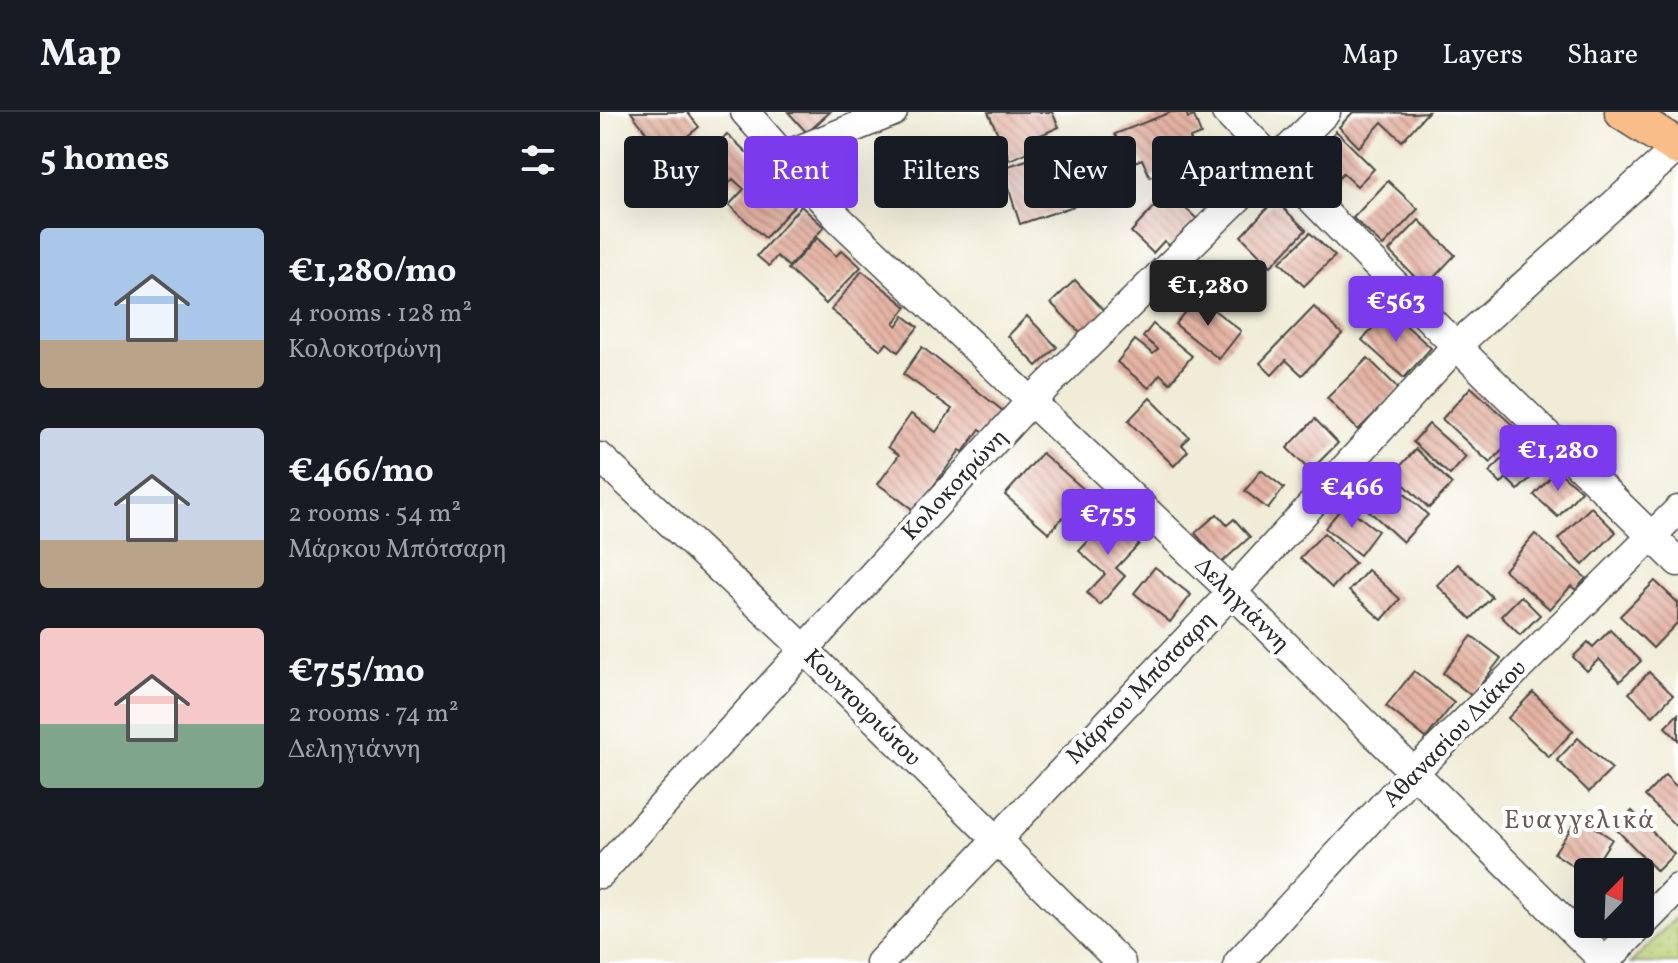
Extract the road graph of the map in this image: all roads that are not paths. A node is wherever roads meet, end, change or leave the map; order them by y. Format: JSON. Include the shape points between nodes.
{"nodes":[{"id":1,"x":745,"y":112,"type":"edge"},
{"id":2,"x":1226,"y":112,"type":"edge"},
{"id":3,"x":1326,"y":112,"type":"edge"},
{"id":4,"x":1623,"y":112,"type":"edge"},
{"id":5,"x":886,"y":113,"type":"edge"},
{"id":6,"x":764,"y":136,"type":"edge"},
{"id":7,"x":831,"y":136,"type":"edge"},
{"id":8,"x":1250,"y":136,"type":"edge"},
{"id":9,"x":1301,"y":136,"type":"edge"},
{"id":10,"x":1678,"y":147,"type":"edge"},
{"id":11,"x":829,"y":208,"type":"edge"},
{"id":12,"x":1226,"y":208,"type":"edge"},
{"id":13,"x":1320,"y":208,"type":"edge"},
{"id":14,"x":1456,"y":346,"type":"junction"},
{"id":15,"x":1030,"y":402,"type":"junction"},
{"id":16,"x":600,"y":457,"type":"edge"},
{"id":17,"x":1678,"y":510,"type":"edge"},
{"id":18,"x":1650,"y":536,"type":"junction"},
{"id":19,"x":1678,"y":562,"type":"edge"},
{"id":20,"x":1232,"y":592,"type":"junction"},
{"id":21,"x":803,"y":647,"type":"junction"},
{"id":22,"x":1412,"y":774,"type":"junction"},
{"id":23,"x":995,"y":838,"type":"junction"},
{"id":24,"x":600,"y":874,"type":"edge"},
{"id":25,"x":1678,"y":888,"type":"edge"},
{"id":26,"x":880,"y":963,"type":"edge"},
{"id":27,"x":1121,"y":963,"type":"edge"},
{"id":28,"x":1238,"y":963,"type":"edge"},
{"id":29,"x":1605,"y":963,"type":"edge"}],
"edges":[{"from":1,"to":6,"type":"street","name":"Δεληγιάννη"},
{"from":2,"to":8,"type":"street"},
{"from":3,"to":9,"type":"street","name":"Κολοκοτρώνη"},
{"from":4,"to":10,"type":"main road"},
{"from":5,"to":7,"type":"street"},
{"from":10,"to":14,"type":"street","name":"Μάρκου Μπότσαρη"},
{"from":11,"to":15,"type":"street","name":"Δεληγιάννη"},
{"from":12,"to":15,"type":"street","name":"Κολοκοτρώνη"},
{"from":13,"to":14,"type":"street"},
{"from":14,"to":18,"type":"street"},
{"from":14,"to":20,"type":"street","name":"Μάρκου Μπότσαρη"},
{"from":15,"to":20,"type":"street","name":"Δεληγιάννη"},
{"from":15,"to":21,"type":"street","name":"Κολοκοτρώνη"},
{"from":16,"to":21,"type":"street","name":"Κουντουριώτου"},
{"from":17,"to":18,"type":"street","name":"Αθανασίου Διάκου"},
{"from":18,"to":19,"type":"street"},
{"from":18,"to":22,"type":"street","name":"Αθανασίου Διάκου"},
{"from":20,"to":22,"type":"street","name":"Δεληγιάννη"},
{"from":20,"to":23,"type":"street","name":"Μάρκου Μπότσαρη"},
{"from":21,"to":23,"type":"street","name":"Κουντουριώτου"},
{"from":21,"to":24,"type":"street","name":"Κολοκοτρώνη"},
{"from":22,"to":28,"type":"street","name":"Αθανασίου Διάκου"},
{"from":22,"to":29,"type":"street","name":"Δεληγιάννη"},
{"from":23,"to":26,"type":"street","name":"Μάρκου Μπότσαρη"},
{"from":23,"to":27,"type":"street","name":"Κουντουριώτου"},
{"from":25,"to":29,"type":"street"}]}
